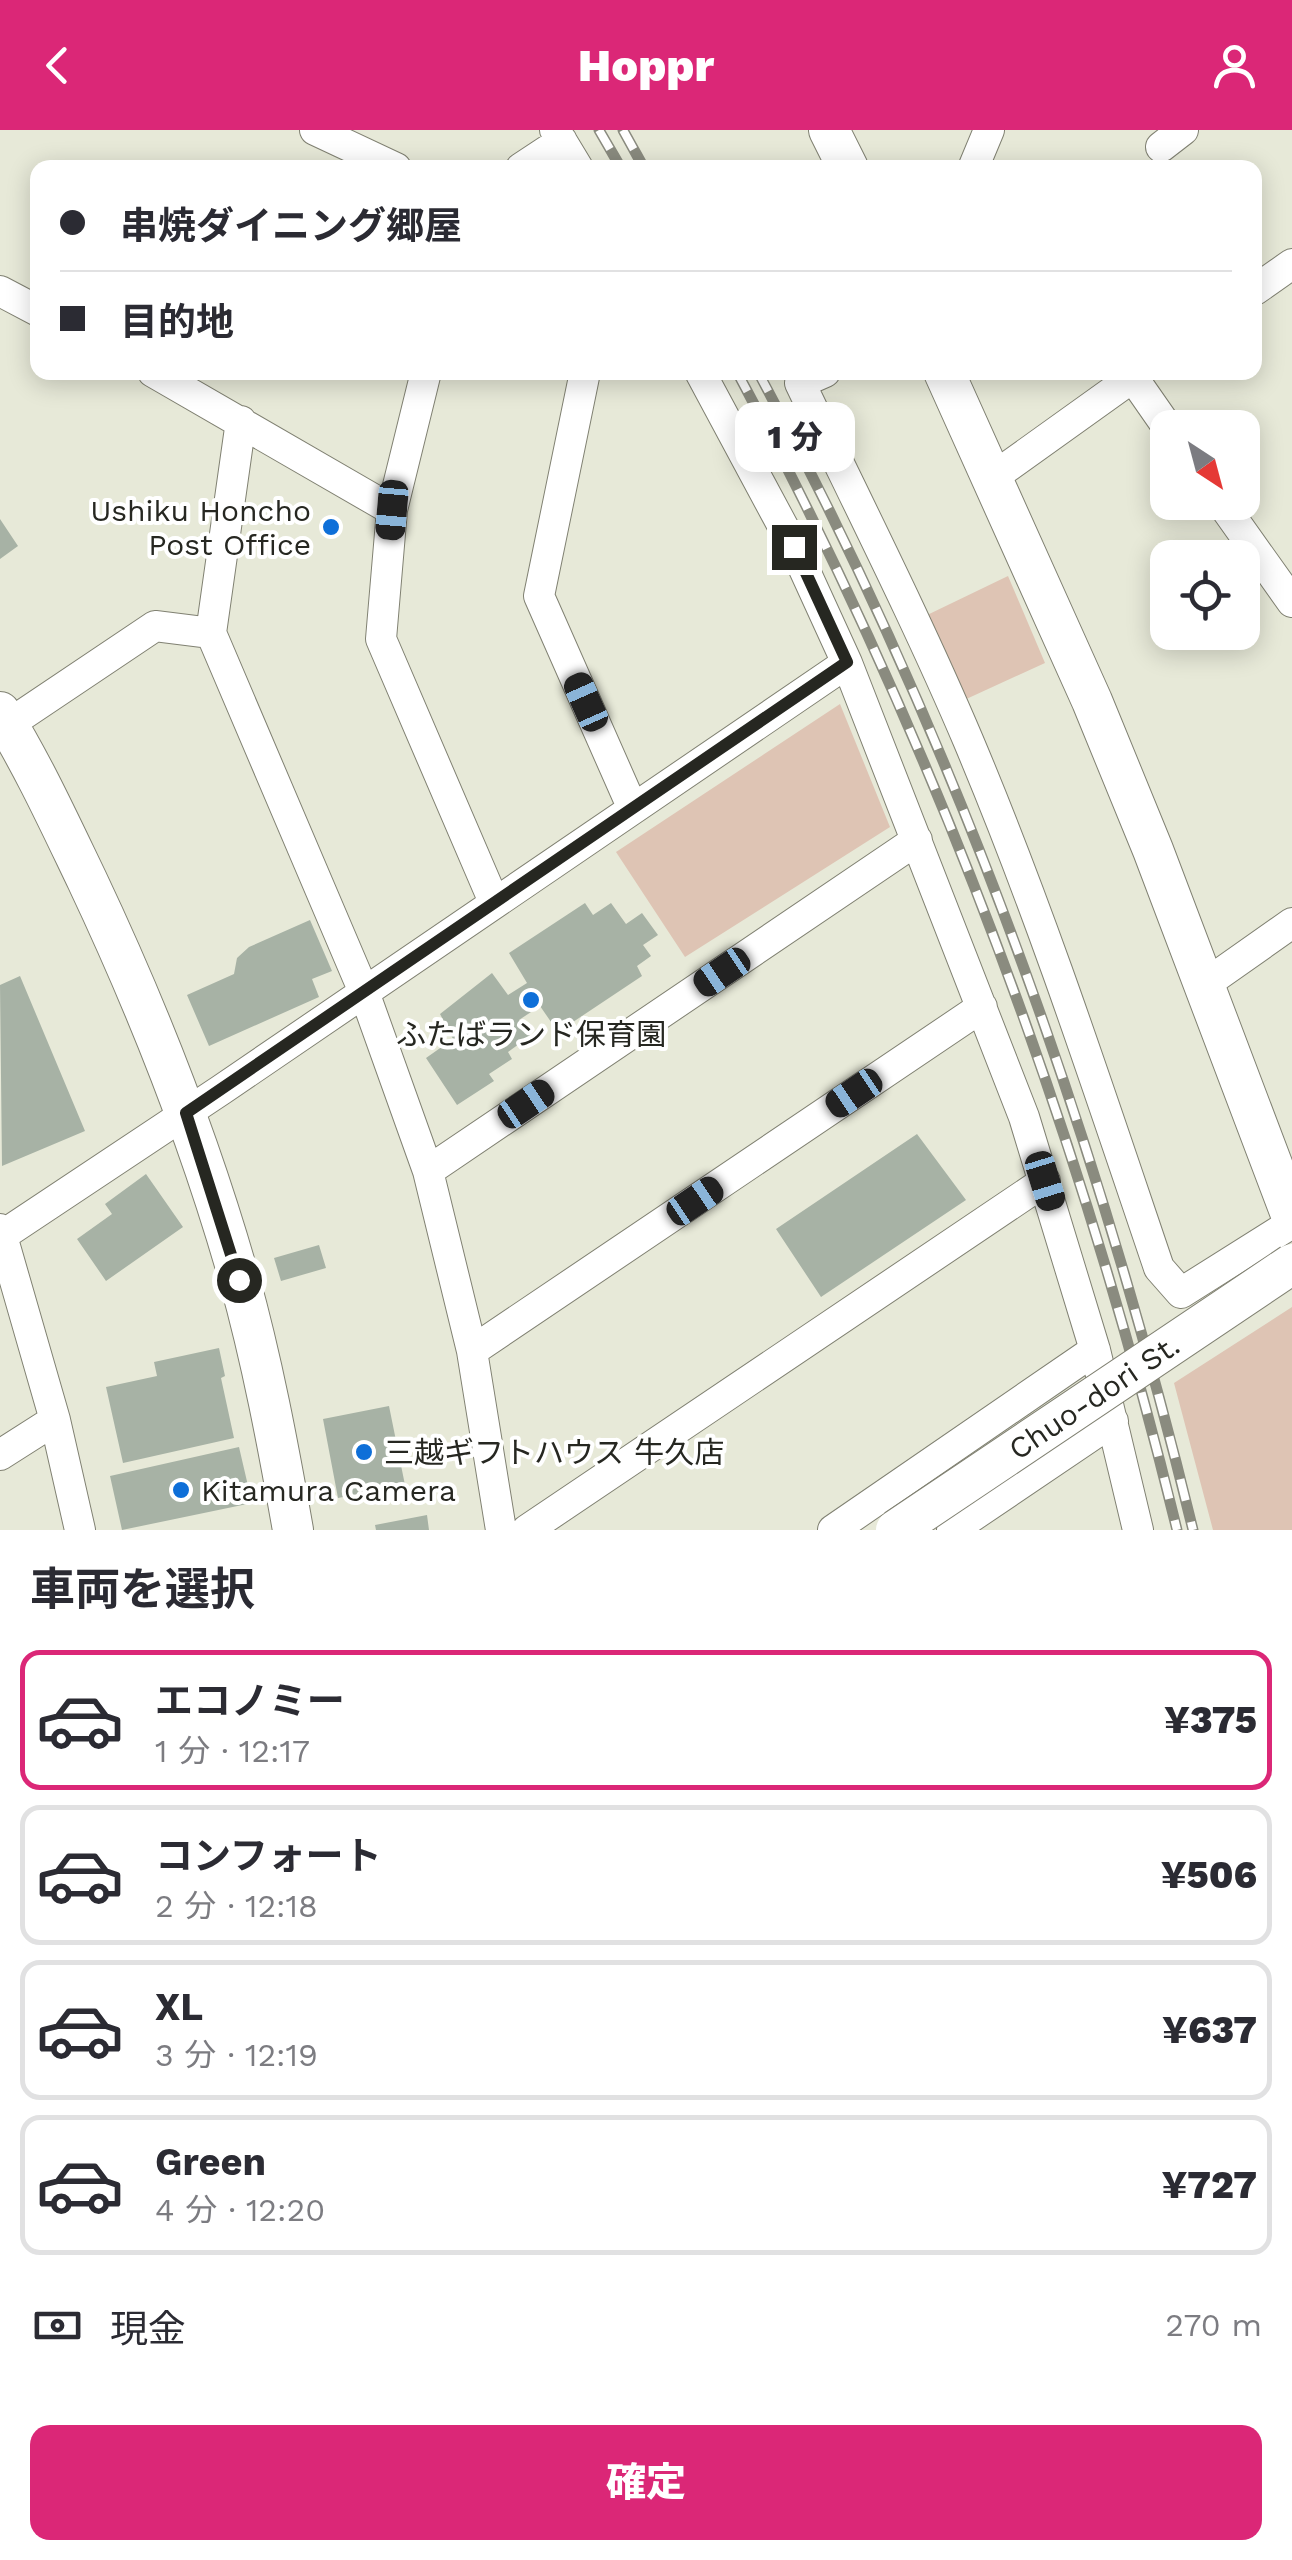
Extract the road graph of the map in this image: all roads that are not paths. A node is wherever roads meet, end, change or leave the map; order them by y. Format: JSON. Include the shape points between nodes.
{"nodes":[{"id":1,"x":315,"y":130,"type":"edge"},
{"id":2,"x":829,"y":130,"type":"edge"},
{"id":3,"x":989,"y":130,"type":"edge"},
{"id":4,"x":565,"y":146,"type":"edge"},
{"id":5,"x":379,"y":160,"type":"edge"},
{"id":6,"x":537,"y":160,"type":"edge"},
{"id":7,"x":844,"y":160,"type":"edge"},
{"id":8,"x":977,"y":160,"type":"edge"},
{"id":9,"x":1292,"y":264,"type":"edge"},
{"id":10,"x":1262,"y":285,"type":"edge"},
{"id":11,"x":0,"y":291,"type":"edge"},
{"id":12,"x":30,"y":307,"type":"edge"},
{"id":13,"x":167,"y":380,"type":"edge"},
{"id":14,"x":424,"y":380,"type":"edge"},
{"id":15,"x":583,"y":380,"type":"edge"},
{"id":16,"x":704,"y":380,"type":"edge"},
{"id":17,"x":809,"y":380,"type":"edge"},
{"id":18,"x":948,"y":380,"type":"edge"},
{"id":19,"x":1126,"y":380,"type":"edge"},
{"id":20,"x":1138,"y":380,"type":"edge"},
{"id":21,"x":1157,"y":410,"type":"edge"},
{"id":22,"x":241,"y":421,"type":"junction"},
{"id":23,"x":992,"y":478,"type":"junction"},
{"id":24,"x":392,"y":510,"type":"junction"},
{"id":25,"x":1234,"y":520,"type":"edge"},
{"id":26,"x":1292,"y":602,"type":"edge"},
{"id":27,"x":211,"y":633,"type":"junction"},
{"id":28,"x":847,"y":662,"type":"junction"},
{"id":29,"x":3,"y":722,"type":"edge"},
{"id":30,"x":633,"y":809,"type":"junction"},
{"id":31,"x":918,"y":840,"type":"junction"},
{"id":32,"x":494,"y":902,"type":"junction"},
{"id":33,"x":1292,"y":923,"type":"edge"},
{"id":34,"x":1204,"y":985,"type":"junction"},
{"id":35,"x":364,"y":992,"type":"junction"},
{"id":36,"x":982,"y":1007,"type":"junction"},
{"id":37,"x":186,"y":1113,"type":"junction"},
{"id":38,"x":428,"y":1171,"type":"junction"},
{"id":39,"x":1045,"y":1181,"type":"junction"},
{"id":40,"x":1292,"y":1220,"type":"edge"},
{"id":41,"x":1,"y":1234,"type":"edge"},
{"id":42,"x":1292,"y":1264,"type":"edge"},
{"id":43,"x":1095,"y":1350,"type":"junction"},
{"id":44,"x":472,"y":1352,"type":"junction"},
{"id":45,"x":55,"y":1420,"type":"junction"},
{"id":46,"x":1113,"y":1420,"type":"junction"},
{"id":47,"x":0,"y":1456,"type":"edge"},
{"id":48,"x":80,"y":1530,"type":"edge"},
{"id":49,"x":293,"y":1530,"type":"edge"},
{"id":50,"x":501,"y":1530,"type":"edge"},
{"id":51,"x":526,"y":1530,"type":"edge"},
{"id":52,"x":832,"y":1530,"type":"edge"},
{"id":53,"x":896,"y":1530,"type":"edge"},
{"id":54,"x":952,"y":1530,"type":"edge"},
{"id":55,"x":1138,"y":1530,"type":"edge"}],
"edges":[{"from":1,"to":5,"type":"street"},
{"from":2,"to":7,"type":"street"},
{"from":3,"to":8,"type":"street"},
{"from":4,"to":6,"type":"street"},
{"from":9,"to":10,"type":"street"},
{"from":11,"to":12,"type":"street"},
{"from":13,"to":22,"type":"street"},
{"from":14,"to":24,"type":"street"},
{"from":15,"to":30,"type":"street","via":[[539,596]]},
{"from":16,"to":28,"type":"street"},
{"from":17,"to":40,"type":"street","via":[[800,384],[1002,823],[1158,1268],[1181,1293]]},
{"from":18,"to":23,"type":"street"},
{"from":19,"to":23,"type":"street"},
{"from":20,"to":21,"type":"street"},
{"from":22,"to":24,"type":"street"},
{"from":22,"to":27,"type":"street"},
{"from":23,"to":34,"type":"street","via":[[1092,702]]},
{"from":24,"to":32,"type":"street","via":[[381,639]]},
{"from":25,"to":26,"type":"street"},
{"from":27,"to":29,"type":"street","via":[[155,626]]},
{"from":27,"to":35,"type":"street"},
{"from":28,"to":30,"type":"street"},
{"from":28,"to":31,"type":"street"},
{"from":29,"to":37,"type":"street","via":[[134,978]]},
{"from":30,"to":32,"type":"street"},
{"from":31,"to":36,"type":"street"},
{"from":31,"to":38,"type":"street"},
{"from":32,"to":35,"type":"street"},
{"from":33,"to":34,"type":"street"},
{"from":34,"to":40,"type":"street"},
{"from":35,"to":37,"type":"street"},
{"from":35,"to":38,"type":"street"},
{"from":36,"to":39,"type":"street"},
{"from":36,"to":44,"type":"street"},
{"from":37,"to":41,"type":"street"},
{"from":37,"to":49,"type":"street","via":[[239,1280]]},
{"from":38,"to":44,"type":"street"},
{"from":39,"to":43,"type":"street"},
{"from":39,"to":51,"type":"street"},
{"from":41,"to":45,"type":"street"},
{"from":42,"to":53,"type":"street","name":"Chuo-dori St.","bridge":true},
{"from":43,"to":46,"type":"street"},
{"from":43,"to":52,"type":"street"},
{"from":44,"to":50,"type":"street"},
{"from":45,"to":47,"type":"street"},
{"from":45,"to":48,"type":"street"},
{"from":46,"to":54,"type":"street"},
{"from":46,"to":55,"type":"street"}]}
